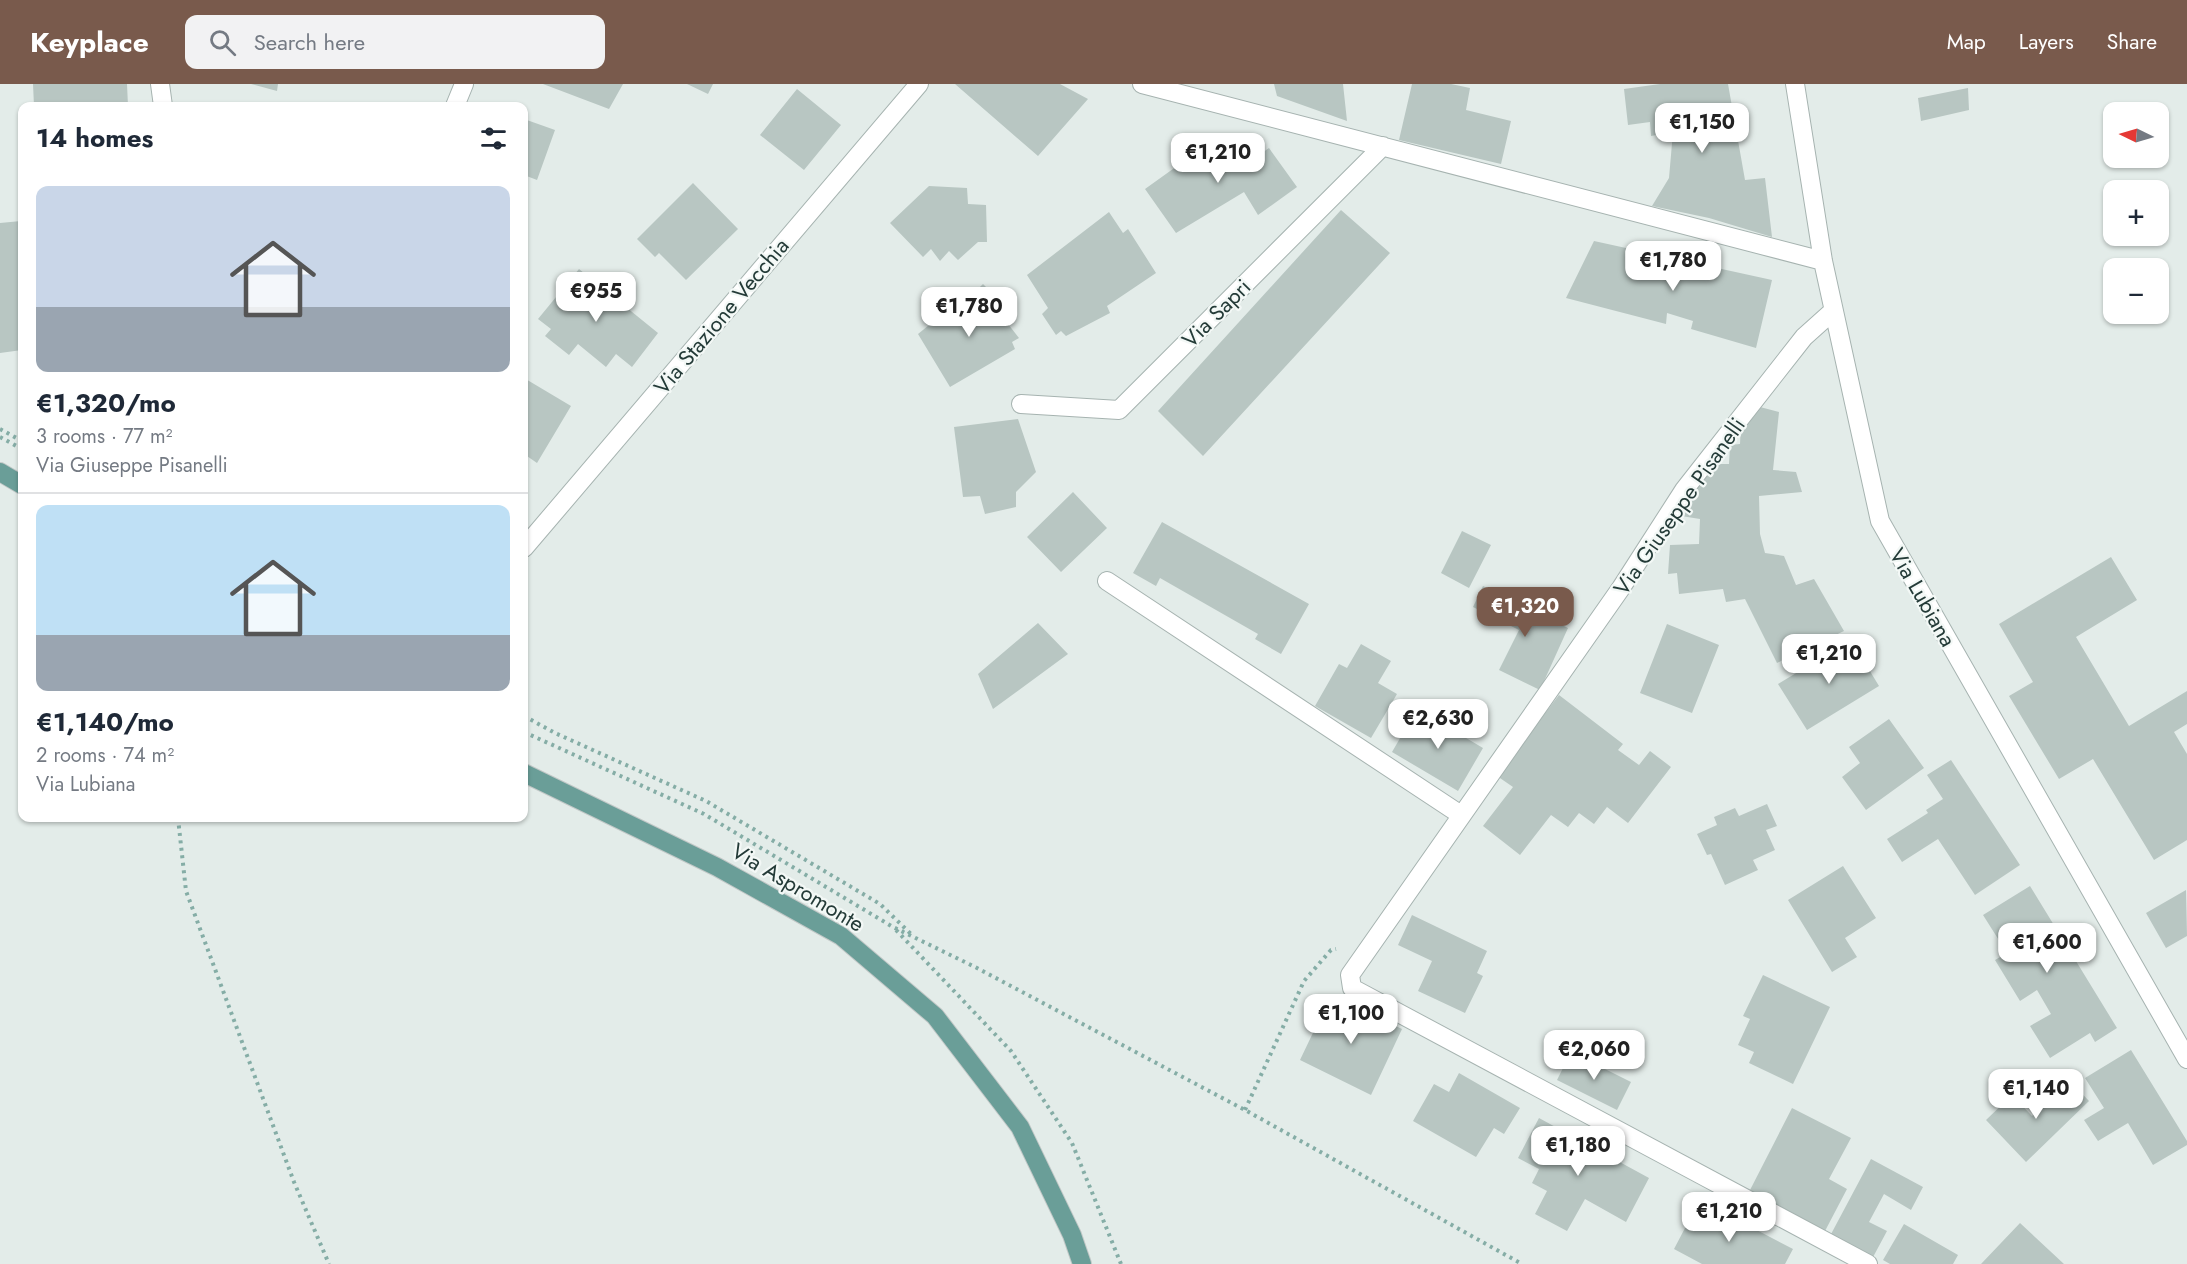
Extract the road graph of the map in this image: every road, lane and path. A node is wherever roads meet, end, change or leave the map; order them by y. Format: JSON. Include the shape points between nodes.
{"nodes":[{"id":1,"x":160,"y":84,"type":"edge"},
{"id":2,"x":464,"y":84,"type":"edge"},
{"id":3,"x":919,"y":84,"type":"edge"},
{"id":4,"x":1142,"y":84,"type":"edge"},
{"id":5,"x":1798,"y":86,"type":"edge"},
{"id":6,"x":162,"y":102,"type":"edge"},
{"id":7,"x":457,"y":102,"type":"edge"},
{"id":8,"x":1383,"y":146,"type":"junction"},
{"id":9,"x":1823,"y":261,"type":"junction"},
{"id":10,"x":1833,"y":311,"type":"junction"},
{"id":11,"x":1021,"y":404,"type":"dead end"},
{"id":12,"x":0,"y":429,"type":"edge"},
{"id":13,"x":0,"y":437,"type":"edge"},
{"id":14,"x":18,"y":439,"type":"edge"},
{"id":15,"x":18,"y":447,"type":"edge"},
{"id":16,"x":0,"y":472,"type":"edge"},
{"id":17,"x":18,"y":483,"type":"edge"},
{"id":18,"x":528,"y":543,"type":"edge"},
{"id":19,"x":1107,"y":581,"type":"dead end"},
{"id":20,"x":528,"y":718,"type":"edge"},
{"id":21,"x":528,"y":734,"type":"edge"},
{"id":22,"x":528,"y":775,"type":"edge"},
{"id":23,"x":1461,"y":814,"type":"junction"},
{"id":24,"x":178,"y":822,"type":"edge"},
{"id":25,"x":1376,"y":936,"type":"junction"},
{"id":26,"x":915,"y":938,"type":"junction"},
{"id":27,"x":2187,"y":1059,"type":"edge"},
{"id":28,"x":1245,"y":1110,"type":"junction"},
{"id":29,"x":329,"y":1264,"type":"edge"},
{"id":30,"x":1082,"y":1264,"type":"edge"},
{"id":31,"x":1522,"y":1264,"type":"edge"},
{"id":32,"x":1868,"y":1264,"type":"edge"}],
"edges":[{"from":1,"to":6,"type":"street"},
{"from":2,"to":7,"type":"street"},
{"from":3,"to":18,"type":"street","name":"Via Stazione Vecchia"},
{"from":4,"to":8,"type":"street"},
{"from":5,"to":9,"type":"street","name":"Via Lubiana"},
{"from":8,"to":9,"type":"street"},
{"from":8,"to":11,"type":"street","name":"Via Sapri","via":[[1119,410]]},
{"from":9,"to":10,"type":"street","name":"Via Lubiana"},
{"from":10,"to":23,"type":"street","name":"Via Giuseppe Pisanelli","via":[[1804,337],[1684,490],[1621,588]]},
{"from":10,"to":27,"type":"street","name":"Via Lubiana","via":[[1880,521]]},
{"from":12,"to":14,"type":"path"},
{"from":13,"to":15,"type":"path"},
{"from":16,"to":17,"type":"main road"},
{"from":19,"to":23,"type":"street"},
{"from":20,"to":26,"type":"path","via":[[706,801],[880,904]]},
{"from":21,"to":26,"type":"path","via":[[704,814]]},
{"from":22,"to":30,"type":"main road","name":"Via Aspromonte","via":[[717,867],[841,936],[935,1016],[1020,1127]]},
{"from":23,"to":25,"type":"street","name":"Via Giuseppe Pisanelli"},
{"from":24,"to":29,"type":"path","via":[[186,891],[294,1182]]},
{"from":25,"to":28,"type":"path","via":[[1331,950],[1304,981]]},
{"from":25,"to":32,"type":"street","name":"Via Giuseppe Pisanelli","via":[[1350,975],[1352,988]]},
{"from":26,"to":28,"type":"path"},
{"from":28,"to":31,"type":"path"}]}
